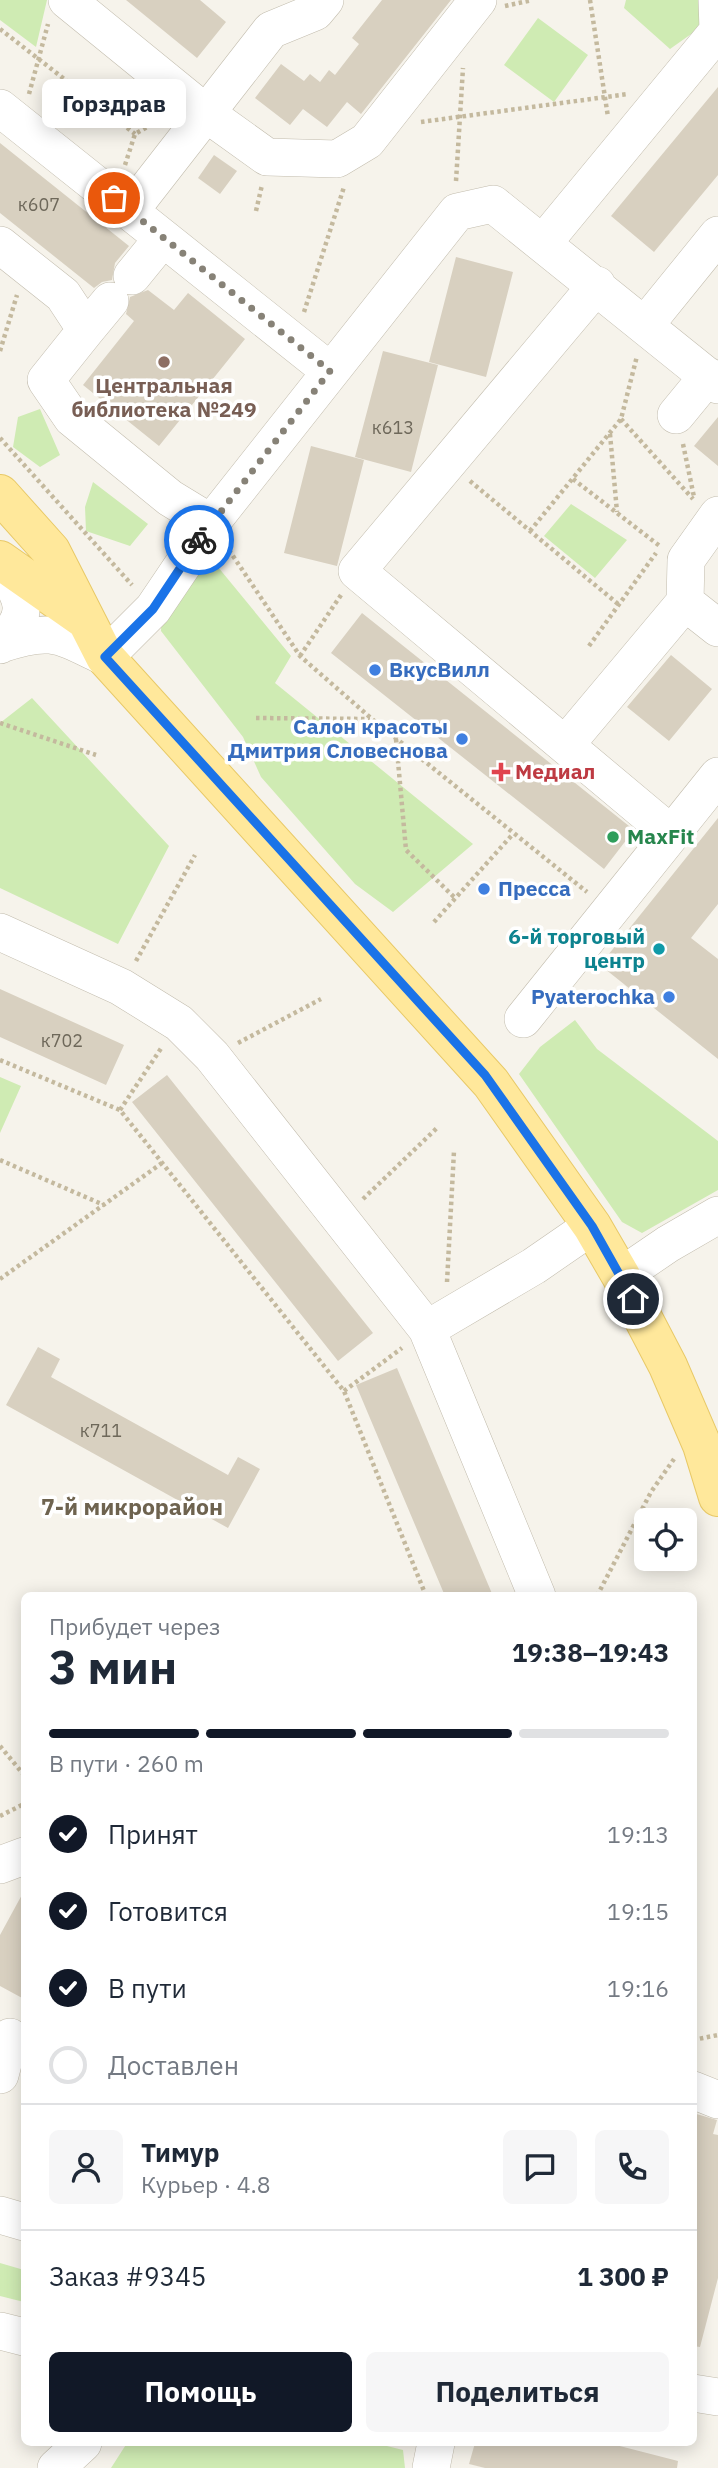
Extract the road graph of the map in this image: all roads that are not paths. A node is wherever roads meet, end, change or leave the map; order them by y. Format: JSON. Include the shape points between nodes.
{"nodes":[{"id":1,"x":325,"y":0,"type":"edge"},
{"id":2,"x":478,"y":0,"type":"edge"},
{"id":3,"x":717,"y":0,"type":"edge"},
{"id":4,"x":59,"y":6,"type":"edge"},
{"id":5,"x":270,"y":15,"type":"edge"},
{"id":6,"x":718,"y":30,"type":"edge"},
{"id":7,"x":206,"y":114,"type":"junction"},
{"id":8,"x":10,"y":116,"type":"edge"},
{"id":9,"x":130,"y":211,"type":"junction"},
{"id":10,"x":718,"y":235,"type":"edge"},
{"id":11,"x":163,"y":238,"type":"junction"},
{"id":12,"x":544,"y":242,"type":"junction"},
{"id":13,"x":13,"y":255,"type":"edge"},
{"id":14,"x":597,"y":285,"type":"junction"},
{"id":15,"x":645,"y":326,"type":"junction"},
{"id":16,"x":86,"y":330,"type":"junction"},
{"id":17,"x":330,"y":371,"type":"junction"},
{"id":18,"x":713,"y":380,"type":"edge"},
{"id":19,"x":676,"y":415,"type":"road end"},
{"id":20,"x":0,"y":494,"type":"edge"},
{"id":21,"x":700,"y":509,"type":"edge"},
{"id":22,"x":211,"y":523,"type":"junction"},
{"id":23,"x":0,"y":562,"type":"edge"},
{"id":24,"x":685,"y":602,"type":"junction"},
{"id":25,"x":718,"y":628,"type":"edge"},
{"id":26,"x":76,"y":630,"type":"junction"},
{"id":27,"x":1,"y":644,"type":"edge"},
{"id":28,"x":105,"y":657,"type":"junction"},
{"id":29,"x":566,"y":744,"type":"junction"},
{"id":30,"x":717,"y":779,"type":"edge"},
{"id":31,"x":670,"y":833,"type":"junction"},
{"id":32,"x":0,"y":932,"type":"edge"},
{"id":33,"x":523,"y":1020,"type":"dead end"},
{"id":34,"x":718,"y":1215,"type":"edge"},
{"id":35,"x":592,"y":1226,"type":"junction"},
{"id":36,"x":621,"y":1276,"type":"junction"},
{"id":37,"x":427,"y":1329,"type":"junction"},
{"id":38,"x":718,"y":1497,"type":"edge"},
{"id":39,"x":535,"y":1592,"type":"edge"},
{"id":40,"x":21,"y":1857,"type":"edge"},
{"id":41,"x":0,"y":1865,"type":"edge"},
{"id":42,"x":12,"y":2033,"type":"edge"},
{"id":43,"x":0,"y":2075,"type":"edge"},
{"id":44,"x":697,"y":2092,"type":"edge"},
{"id":45,"x":718,"y":2100,"type":"edge"},
{"id":46,"x":0,"y":2215,"type":"edge"},
{"id":47,"x":21,"y":2221,"type":"edge"},
{"id":48,"x":0,"y":2331,"type":"edge"},
{"id":49,"x":21,"y":2336,"type":"edge"},
{"id":50,"x":697,"y":2394,"type":"edge"},
{"id":51,"x":718,"y":2397,"type":"edge"},
{"id":52,"x":80,"y":2446,"type":"edge"},
{"id":53,"x":436,"y":2446,"type":"edge"},
{"id":54,"x":56,"y":2468,"type":"edge"},
{"id":55,"x":432,"y":2468,"type":"edge"}],
"edges":[{"from":1,"to":5,"type":"street","via":[[315,12]]},
{"from":2,"to":7,"type":"street","via":[[367,137],[337,159],[267,156]]},
{"from":3,"to":6,"type":"street"},
{"from":4,"to":7,"type":"street"},
{"from":5,"to":7,"type":"street"},
{"from":6,"to":12,"type":"street"},
{"from":7,"to":9,"type":"street"},
{"from":8,"to":9,"type":"street"},
{"from":9,"to":11,"type":"street"},
{"from":10,"to":15,"type":"street"},
{"from":11,"to":16,"type":"street"},
{"from":11,"to":17,"type":"street"},
{"from":12,"to":14,"type":"street"},
{"from":12,"to":17,"type":"street","via":[[493,204],[457,212]]},
{"from":13,"to":16,"type":"street","via":[[63,295]]},
{"from":14,"to":15,"type":"street"},
{"from":14,"to":29,"type":"street","via":[[357,571]]},
{"from":15,"to":18,"type":"street"},
{"from":16,"to":22,"type":"street","via":[[46,380],[72,418],[170,498]]},
{"from":17,"to":22,"type":"street"},
{"from":18,"to":19,"type":"street"},
{"from":20,"to":26,"type":"main road","via":[[51,551]]},
{"from":21,"to":24,"type":"street","via":[[671,548]]},
{"from":22,"to":28,"type":"street","via":[[153,609]]},
{"from":23,"to":26,"type":"main road"},
{"from":23,"to":27,"type":"street","via":[[23,609],[20,622]]},
{"from":24,"to":25,"type":"street"},
{"from":24,"to":29,"type":"street"},
{"from":26,"to":27,"type":"street","via":[[33,634]]},
{"from":26,"to":28,"type":"main road"},
{"from":28,"to":35,"type":"main road","via":[[485,1075]]},
{"from":29,"to":31,"type":"street"},
{"from":30,"to":31,"type":"street"},
{"from":31,"to":33,"type":"street"},
{"from":32,"to":37,"type":"street","via":[[121,986],[178,1023],[212,1056]]},
{"from":34,"to":36,"type":"street"},
{"from":35,"to":36,"type":"main road"},
{"from":35,"to":37,"type":"street"},
{"from":36,"to":38,"type":"main road","via":[[668,1366]]},
{"from":37,"to":39,"type":"street"},
{"from":40,"to":41,"type":"street"},
{"from":42,"to":43,"type":"street"},
{"from":44,"to":45,"type":"street"},
{"from":46,"to":47,"type":"street"},
{"from":48,"to":49,"type":"street"},
{"from":50,"to":51,"type":"street"},
{"from":52,"to":54,"type":"street"},
{"from":53,"to":55,"type":"street"}]}
